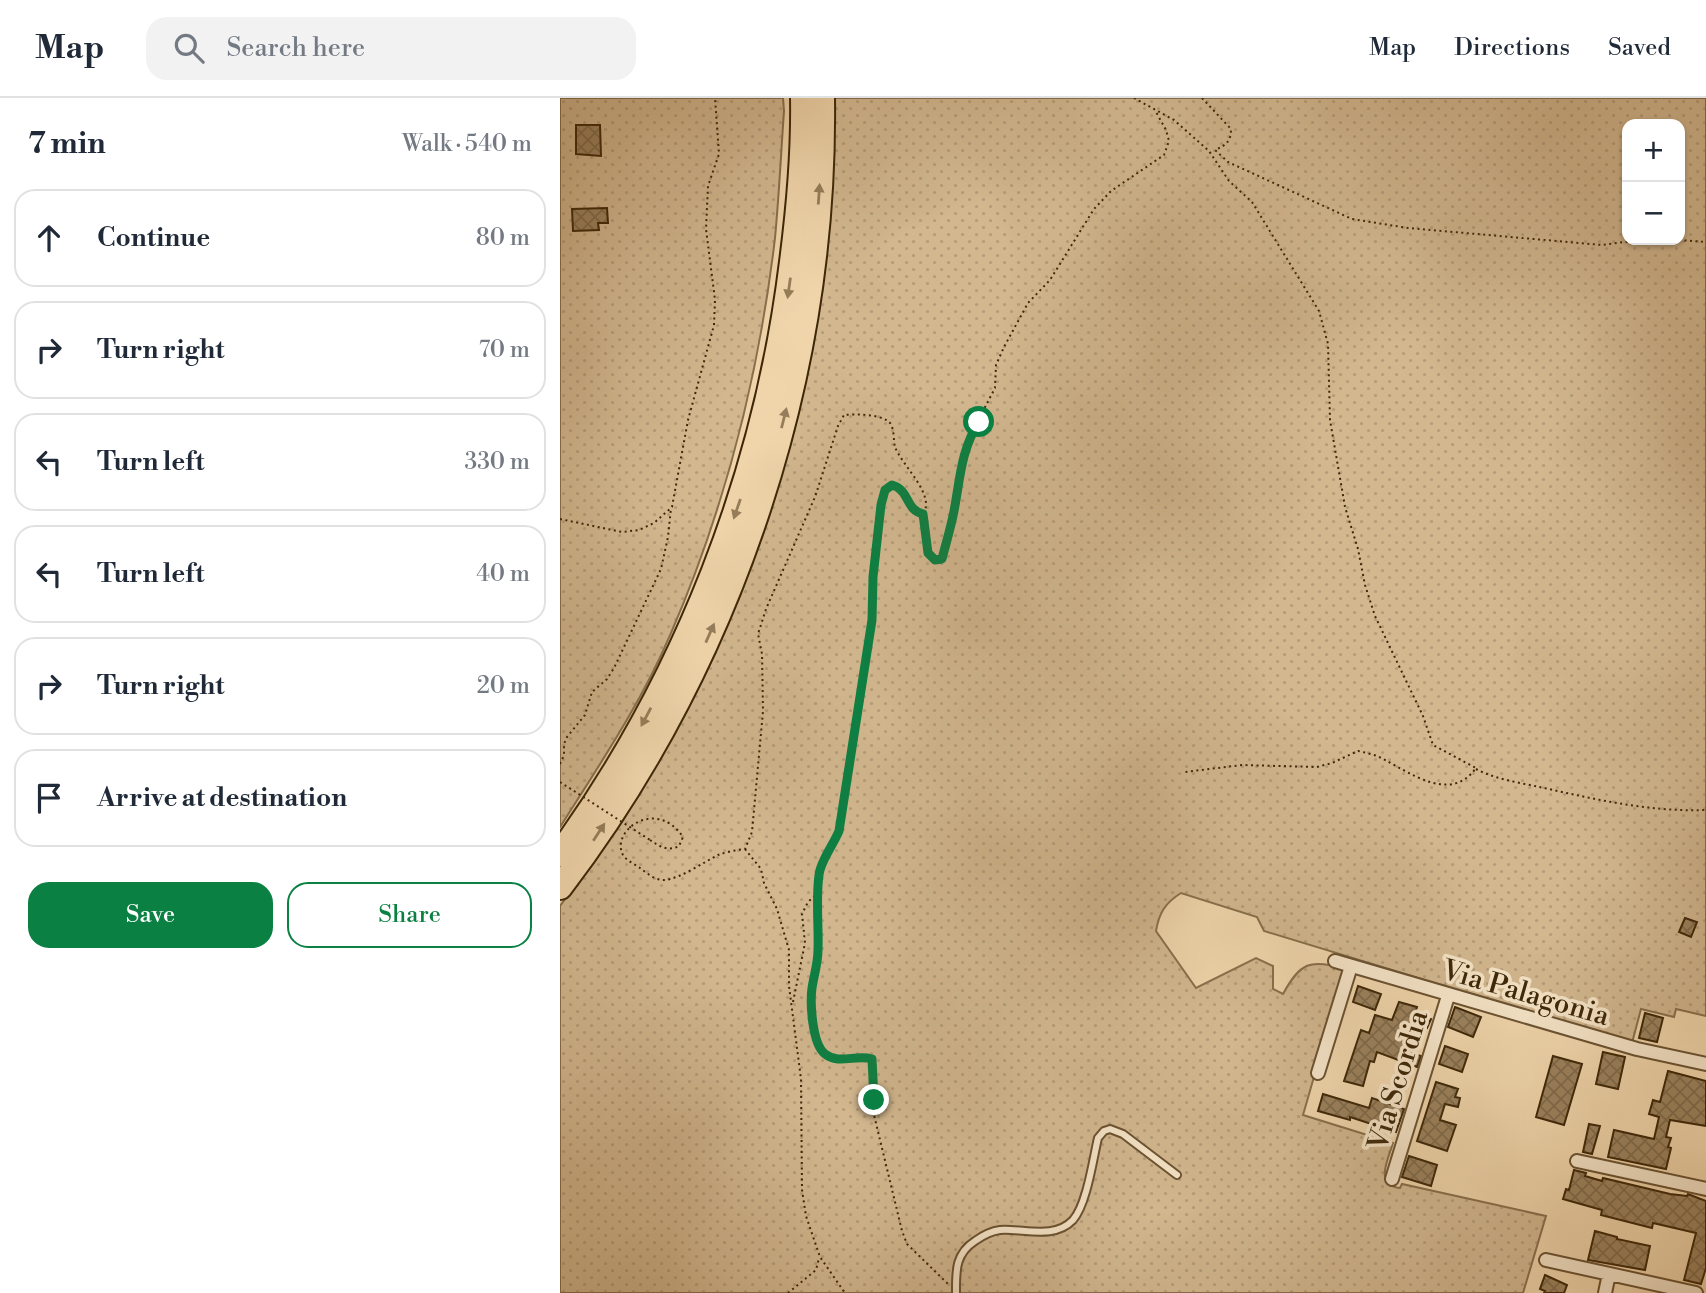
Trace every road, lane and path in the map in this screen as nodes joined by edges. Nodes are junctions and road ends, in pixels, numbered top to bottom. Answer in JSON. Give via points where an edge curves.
{"nodes":[{"id":1,"x":715,"y":98,"type":"edge"},
{"id":2,"x":803,"y":98,"type":"edge"},
{"id":3,"x":822,"y":98,"type":"edge"},
{"id":4,"x":1134,"y":98,"type":"edge"},
{"id":5,"x":1202,"y":98,"type":"edge"},
{"id":6,"x":1155,"y":111,"type":"junction"},
{"id":7,"x":1685,"y":240,"type":"edge"},
{"id":8,"x":1622,"y":242,"type":"edge"},
{"id":9,"x":1706,"y":242,"type":"edge"},
{"id":10,"x":671,"y":507,"type":"junction"},
{"id":11,"x":923,"y":514,"type":"junction"},
{"id":12,"x":560,"y":519,"type":"edge"},
{"id":13,"x":560,"y":764,"type":"edge"},
{"id":14,"x":1475,"y":768,"type":"junction"},
{"id":15,"x":1185,"y":772,"type":"dead end"},
{"id":16,"x":560,"y":782,"type":"edge"},
{"id":17,"x":1706,"y":810,"type":"edge"},
{"id":18,"x":744,"y":849,"type":"junction"},
{"id":19,"x":560,"y":854,"type":"edge"},
{"id":20,"x":560,"y":887,"type":"edge"},
{"id":21,"x":819,"y":892,"type":"junction"},
{"id":22,"x":1335,"y":961,"type":"dead end"},
{"id":23,"x":1351,"y":966,"type":"junction"},
{"id":24,"x":1448,"y":996,"type":"junction"},
{"id":25,"x":792,"y":1007,"type":"junction"},
{"id":26,"x":1706,"y":1064,"type":"edge"},
{"id":27,"x":1318,"y":1073,"type":"dead end"},
{"id":28,"x":1577,"y":1161,"type":"dead end"},
{"id":29,"x":1177,"y":1175,"type":"dead end"},
{"id":30,"x":1392,"y":1179,"type":"dead end"},
{"id":31,"x":1706,"y":1189,"type":"edge"},
{"id":32,"x":820,"y":1257,"type":"junction"},
{"id":33,"x":1546,"y":1260,"type":"dead end"},
{"id":34,"x":1609,"y":1274,"type":"junction"},
{"id":35,"x":950,"y":1287,"type":"dead end"},
{"id":36,"x":788,"y":1293,"type":"edge"},
{"id":37,"x":845,"y":1293,"type":"edge"},
{"id":38,"x":956,"y":1293,"type":"edge"},
{"id":39,"x":1605,"y":1293,"type":"edge"},
{"id":40,"x":1696,"y":1293,"type":"edge"}],
"edges":[{"from":1,"to":10,"type":"path","via":[[719,154],[708,186],[706,229],[714,325]]},
{"from":2,"to":19,"type":"highway","one_way":true,"via":[[789,288],[772,384],[747,479],[706,593],[662,687],[617,769]]},
{"from":20,"to":3,"type":"highway","one_way":true,"via":[[633,780],[673,710],[724,601],[757,512],[785,416],[803,326],[815,239]]},
{"from":4,"to":6,"type":"path"},
{"from":5,"to":8,"type":"path","via":[[1231,129],[1228,144],[1215,150],[1228,162],[1352,219],[1602,245]]},
{"from":6,"to":11,"type":"path","via":[[1167,130],[1164,155],[1111,191],[1094,209],[1050,280],[1028,303],[1004,347],[996,365],[995,388],[963,454],[942,559],[935,560],[928,553]]},
{"from":6,"to":14,"type":"path","via":[[1190,132],[1252,202],[1319,311],[1328,344],[1330,421],[1345,507],[1375,616],[1433,745]]},
{"from":7,"to":9,"type":"path"},
{"from":10,"to":12,"type":"path","via":[[654,523],[622,532]]},
{"from":10,"to":13,"type":"path","via":[[661,569],[614,668],[592,692],[585,715],[567,737]]},
{"from":11,"to":18,"type":"path","via":[[926,495],[901,460],[888,421],[844,415],[758,634],[763,711],[752,832]]},
{"from":11,"to":21,"type":"path","via":[[910,507],[900,487],[892,485],[885,490],[872,620],[839,831],[820,872]]},
{"from":14,"to":15,"type":"path","via":[[1468,779],[1459,782],[1425,781],[1358,751],[1317,767],[1242,765]]},
{"from":14,"to":17,"type":"path","via":[[1606,802]]},
{"from":16,"to":18,"type":"path","bridge":true,"via":[[650,840],[662,848],[680,846],[683,837],[677,828],[644,818],[633,824],[625,836],[624,857],[654,878],[666,880],[719,855]]},
{"from":18,"to":25,"type":"path","via":[[761,869],[786,936]]},
{"from":21,"to":25,"type":"path","via":[[802,914],[805,943]]},
{"from":21,"to":35,"type":"path","via":[[818,954],[811,999],[818,1044],[831,1058],[872,1059],[874,1115],[902,1231],[907,1244]]},
{"from":22,"to":23,"type":"street","name":"Via Palagonia"},
{"from":23,"to":24,"type":"street","name":"Via Palagonia"},
{"from":23,"to":27,"type":"street"},
{"from":24,"to":26,"type":"street","name":"Via Palagonia"},
{"from":24,"to":30,"type":"street","name":"Via Scordia"},
{"from":25,"to":32,"type":"path","via":[[801,1079],[802,1190]]},
{"from":28,"to":31,"type":"street"},
{"from":29,"to":38,"type":"lane","via":[[1124,1134],[1104,1131],[1072,1221],[1049,1231],[998,1230],[981,1237],[960,1255]]},
{"from":32,"to":36,"type":"path","via":[[816,1269]]},
{"from":32,"to":37,"type":"path"},
{"from":33,"to":34,"type":"street"},
{"from":34,"to":39,"type":"street"},
{"from":34,"to":40,"type":"street"}]}
